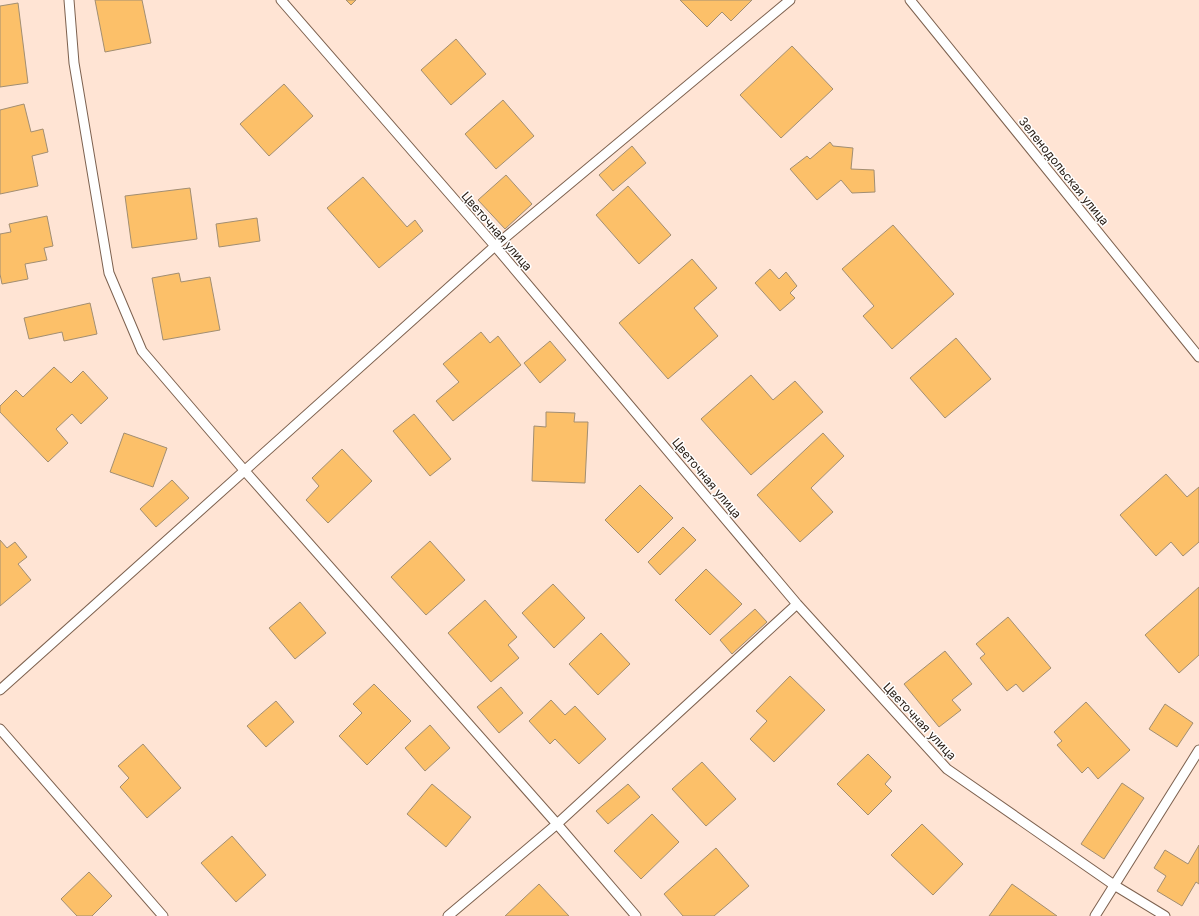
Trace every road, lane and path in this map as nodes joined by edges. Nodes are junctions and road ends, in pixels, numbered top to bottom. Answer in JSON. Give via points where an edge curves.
{"nodes":[{"id":1,"x":69,"y":0,"type":"edge"},
{"id":2,"x":281,"y":0,"type":"edge"},
{"id":3,"x":790,"y":0,"type":"edge"},
{"id":4,"x":910,"y":0,"type":"edge"},
{"id":5,"x":495,"y":246,"type":"junction"},
{"id":6,"x":1199,"y":357,"type":"edge"},
{"id":7,"x":244,"y":470,"type":"junction"},
{"id":8,"x":797,"y":604,"type":"junction"},
{"id":9,"x":0,"y":690,"type":"edge"},
{"id":10,"x":0,"y":729,"type":"edge"},
{"id":11,"x":1199,"y":750,"type":"edge"},
{"id":12,"x":557,"y":824,"type":"junction"},
{"id":13,"x":1114,"y":885,"type":"junction"},
{"id":14,"x":163,"y":916,"type":"edge"},
{"id":15,"x":448,"y":916,"type":"edge"},
{"id":16,"x":636,"y":916,"type":"edge"},
{"id":17,"x":1094,"y":916,"type":"edge"},
{"id":18,"x":1165,"y":916,"type":"edge"}],
"edges":[{"from":1,"to":7,"type":"lane","via":[[74,63],[109,273],[142,352]]},
{"from":2,"to":5,"type":"lane","name":"Цветочная улица"},
{"from":3,"to":5,"type":"lane"},
{"from":4,"to":6,"type":"lane","name":"Зеленодольская улица"},
{"from":5,"to":7,"type":"lane"},
{"from":5,"to":8,"type":"lane","name":"Цветочная улица"},
{"from":7,"to":9,"type":"lane"},
{"from":7,"to":12,"type":"lane"},
{"from":8,"to":12,"type":"lane"},
{"from":8,"to":13,"type":"lane","name":"Цветочная улица","via":[[947,770]]},
{"from":10,"to":14,"type":"lane"},
{"from":11,"to":13,"type":"lane"},
{"from":12,"to":15,"type":"lane"},
{"from":12,"to":16,"type":"lane"},
{"from":13,"to":17,"type":"lane"},
{"from":13,"to":18,"type":"lane","name":"Цветочная улица"}]}
